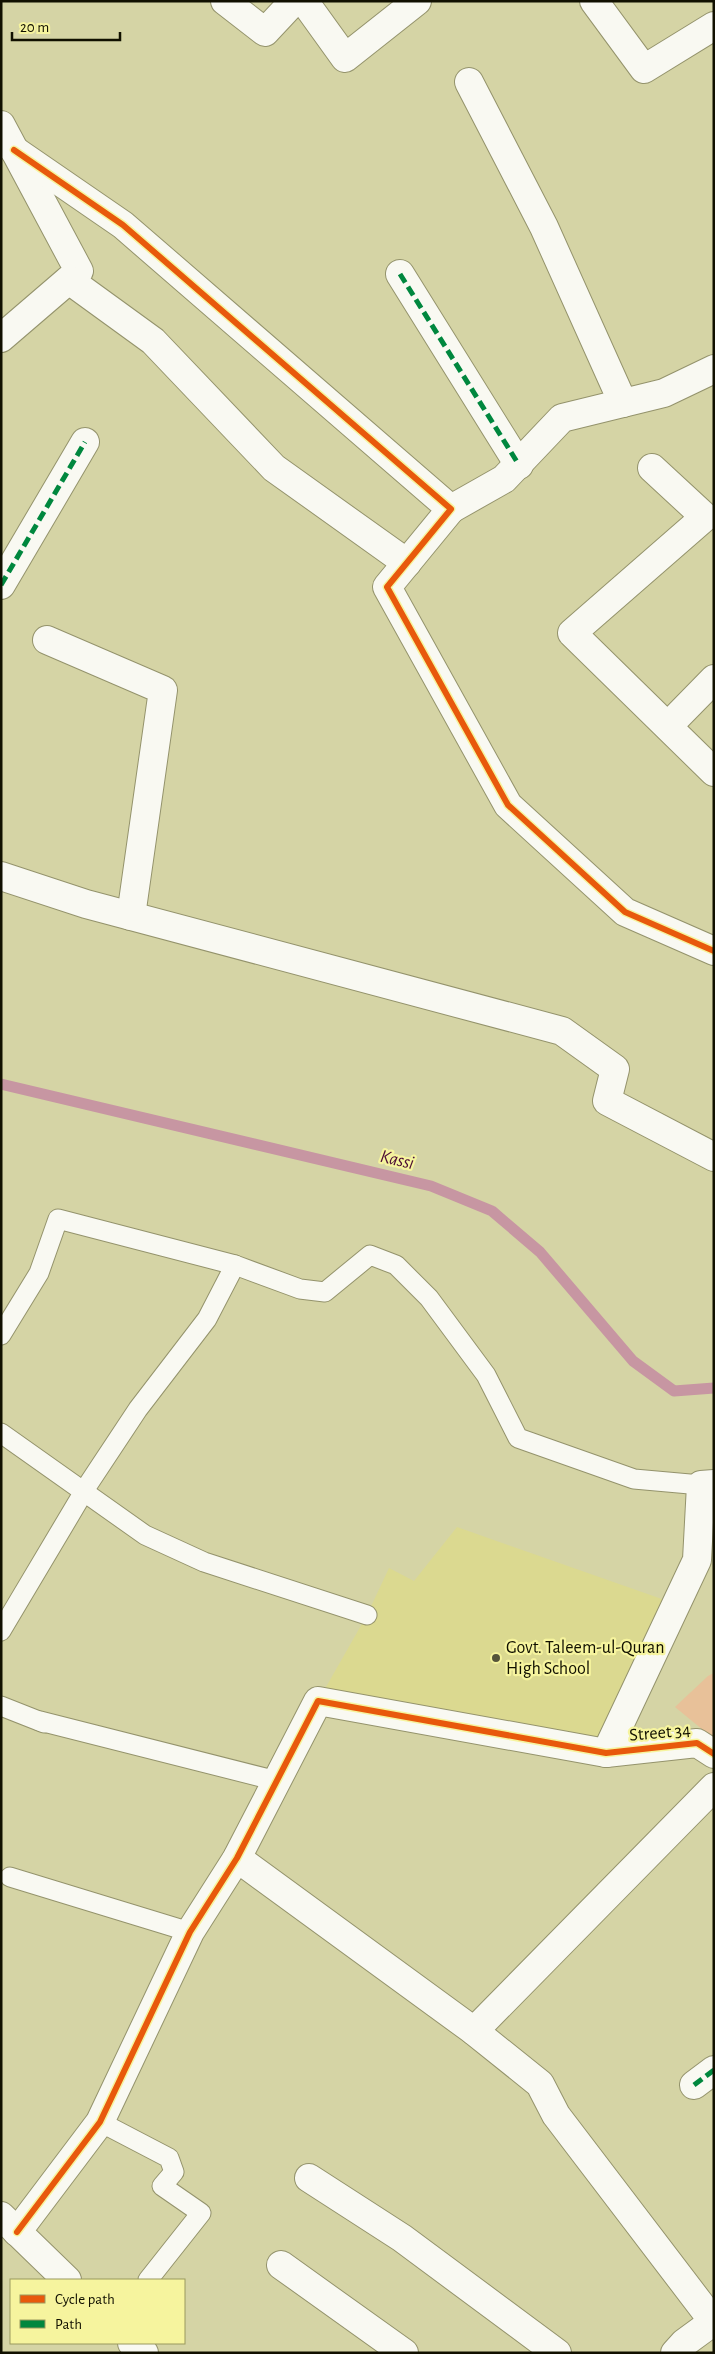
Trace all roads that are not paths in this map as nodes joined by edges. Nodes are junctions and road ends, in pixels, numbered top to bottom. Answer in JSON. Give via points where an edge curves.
{"nodes":[{"id":1,"x":225,"y":1,"type":"edge"},
{"id":2,"x":294,"y":1,"type":"edge"},
{"id":3,"x":304,"y":1,"type":"edge"},
{"id":4,"x":417,"y":1,"type":"edge"},
{"id":5,"x":594,"y":1,"type":"edge"},
{"id":6,"x":714,"y":26,"type":"edge"},
{"id":7,"x":469,"y":82,"type":"dead end"},
{"id":8,"x":1,"y":125,"type":"edge"},
{"id":9,"x":14,"y":150,"type":"junction"},
{"id":10,"x":400,"y":274,"type":"dead end"},
{"id":11,"x":69,"y":280,"type":"junction"},
{"id":12,"x":1,"y":338,"type":"edge"},
{"id":13,"x":714,"y":369,"type":"edge"},
{"id":14,"x":623,"y":403,"type":"junction"},
{"id":15,"x":85,"y":442,"type":"dead end"},
{"id":16,"x":519,"y":464,"type":"junction"},
{"id":17,"x":652,"y":468,"type":"dead end"},
{"id":18,"x":451,"y":510,"type":"junction"},
{"id":19,"x":407,"y":562,"type":"junction"},
{"id":20,"x":1,"y":585,"type":"edge"},
{"id":21,"x":47,"y":640,"type":"dead end"},
{"id":22,"x":714,"y":679,"type":"edge"},
{"id":23,"x":668,"y":726,"type":"junction"},
{"id":24,"x":714,"y":772,"type":"edge"},
{"id":25,"x":1,"y":876,"type":"edge"},
{"id":26,"x":131,"y":916,"type":"junction"},
{"id":27,"x":714,"y":951,"type":"edge"},
{"id":28,"x":714,"y":1157,"type":"edge"},
{"id":29,"x":235,"y":1265,"type":"junction"},
{"id":30,"x":1,"y":1335,"type":"edge"},
{"id":31,"x":1,"y":1433,"type":"edge"},
{"id":32,"x":707,"y":1484,"type":"edge"},
{"id":33,"x":85,"y":1490,"type":"junction"},
{"id":34,"x":367,"y":1615,"type":"dead end"},
{"id":35,"x":1,"y":1631,"type":"edge"},
{"id":36,"x":1,"y":1706,"type":"edge"},
{"id":37,"x":606,"y":1753,"type":"junction"},
{"id":38,"x":714,"y":1754,"type":"edge"},
{"id":39,"x":276,"y":1781,"type":"junction"},
{"id":40,"x":714,"y":1787,"type":"edge"},
{"id":41,"x":237,"y":1858,"type":"junction"},
{"id":42,"x":10,"y":1877,"type":"dead end"},
{"id":43,"x":190,"y":1932,"type":"junction"},
{"id":44,"x":474,"y":2031,"type":"junction"},
{"id":45,"x":100,"y":2122,"type":"junction"},
{"id":46,"x":309,"y":2178,"type":"dead end"},
{"id":47,"x":9,"y":2224,"type":"edge"},
{"id":48,"x":281,"y":2265,"type":"dead end"},
{"id":49,"x":65,"y":2279,"type":"edge"},
{"id":50,"x":149,"y":2279,"type":"edge"},
{"id":51,"x":713,"y":2321,"type":"edge"},
{"id":52,"x":133,"y":2344,"type":"edge"},
{"id":53,"x":144,"y":2353,"type":"edge"},
{"id":54,"x":404,"y":2353,"type":"edge"},
{"id":55,"x":557,"y":2353,"type":"edge"},
{"id":56,"x":675,"y":2353,"type":"edge"}],
"edges":[{"from":1,"to":2,"type":"street","via":[[265,32]]},
{"from":3,"to":4,"type":"street","via":[[345,58]]},
{"from":5,"to":6,"type":"street","via":[[644,69]]},
{"from":7,"to":14,"type":"street","via":[[544,227]]},
{"from":8,"to":9,"type":"street"},
{"from":9,"to":11,"type":"street","via":[[79,271]]},
{"from":9,"to":18,"type":"street","via":[[122,225]]},
{"from":10,"to":16,"type":"street"},
{"from":11,"to":12,"type":"street"},
{"from":11,"to":19,"type":"street","via":[[153,341],[274,468]]},
{"from":13,"to":14,"type":"street","via":[[664,393]]},
{"from":14,"to":16,"type":"street","via":[[562,418]]},
{"from":15,"to":20,"type":"street"},
{"from":16,"to":18,"type":"street","via":[[504,479]]},
{"from":17,"to":23,"type":"street","via":[[705,517],[572,633]]},
{"from":18,"to":19,"type":"street"},
{"from":19,"to":27,"type":"street","via":[[387,587],[508,805],[624,912]]},
{"from":21,"to":26,"type":"street","via":[[163,690]]},
{"from":22,"to":23,"type":"street"},
{"from":23,"to":24,"type":"street"},
{"from":25,"to":26,"type":"street"},
{"from":26,"to":28,"type":"street","via":[[562,1031],[615,1070],[607,1101]]},
{"from":29,"to":30,"type":"lane","via":[[58,1219],[39,1273]]},
{"from":29,"to":32,"type":"lane","via":[[300,1289],[325,1292],[370,1255],[396,1265],[429,1298],[486,1374],[518,1438],[634,1479]]},
{"from":29,"to":33,"type":"lane","via":[[207,1319],[138,1409]]},
{"from":31,"to":33,"type":"lane"},
{"from":32,"to":37,"type":"street","via":[[697,1560]]},
{"from":33,"to":34,"type":"lane","via":[[145,1535],[204,1562]]},
{"from":33,"to":35,"type":"lane"},
{"from":36,"to":39,"type":"lane","via":[[42,1722]]},
{"from":37,"to":38,"type":"street","name":"Street 34","via":[[697,1743]]},
{"from":37,"to":39,"type":"street","name":"Street 34","via":[[318,1701]]},
{"from":39,"to":41,"type":"street"},
{"from":40,"to":44,"type":"street"},
{"from":41,"to":43,"type":"street"},
{"from":41,"to":44,"type":"street"},
{"from":42,"to":43,"type":"lane"},
{"from":43,"to":45,"type":"street"},
{"from":44,"to":51,"type":"street","via":[[540,2084],[556,2115]]},
{"from":45,"to":47,"type":"street"},
{"from":45,"to":50,"type":"lane","via":[[168,2158],[174,2172],[162,2186],[200,2213]]},
{"from":46,"to":55,"type":"street","via":[[402,2238]]},
{"from":47,"to":49,"type":"street"},
{"from":48,"to":54,"type":"street"},
{"from":51,"to":56,"type":"street"},
{"from":52,"to":53,"type":"street"}]}
